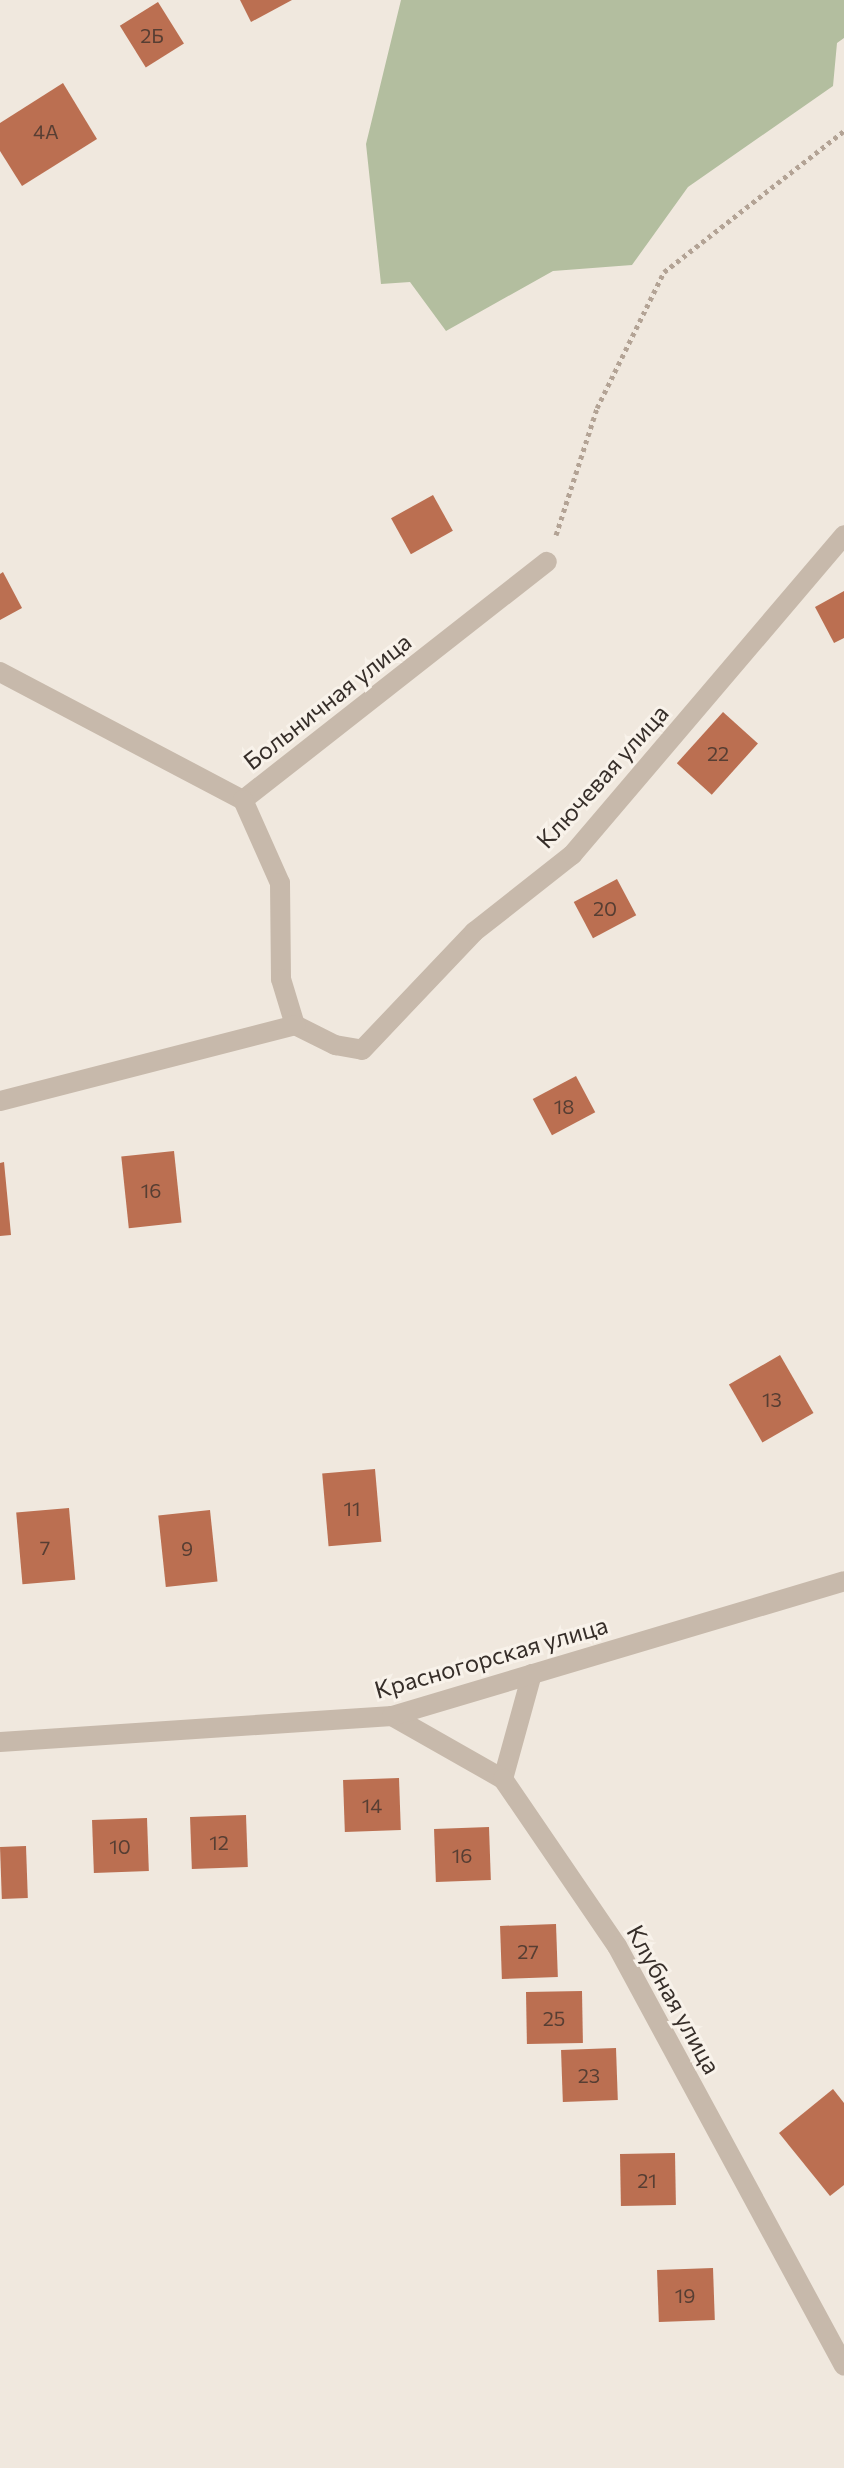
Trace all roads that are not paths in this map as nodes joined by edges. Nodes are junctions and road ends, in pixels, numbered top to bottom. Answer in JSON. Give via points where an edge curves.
{"nodes":[{"id":1,"x":844,"y":535,"type":"edge"},
{"id":2,"x":547,"y":562,"type":"road end"},
{"id":3,"x":0,"y":672,"type":"edge"},
{"id":4,"x":243,"y":800,"type":"junction"},
{"id":5,"x":295,"y":1025,"type":"junction"},
{"id":6,"x":0,"y":1101,"type":"edge"},
{"id":7,"x":844,"y":1581,"type":"edge"},
{"id":8,"x":532,"y":1674,"type":"junction"},
{"id":9,"x":392,"y":1716,"type":"junction"},
{"id":10,"x":0,"y":1742,"type":"edge"},
{"id":11,"x":503,"y":1779,"type":"junction"},
{"id":12,"x":844,"y":2366,"type":"edge"}],
"edges":[{"from":1,"to":5,"type":"street","name":"Ключевая улица","via":[[572,855],[474,932],[362,1050],[335,1045]]},
{"from":2,"to":4,"type":"street","name":"Больничная улица"},
{"from":3,"to":4,"type":"street","name":"Больничная улица"},
{"from":4,"to":5,"type":"street","via":[[280,883],[281,979]]},
{"from":5,"to":6,"type":"street"},
{"from":7,"to":8,"type":"street","name":"Красногорская улица"},
{"from":8,"to":9,"type":"street","name":"Красногорская улица"},
{"from":8,"to":11,"type":"street"},
{"from":9,"to":10,"type":"street","name":"Красногорская улица"},
{"from":9,"to":11,"type":"street","name":"Клубная улица"},
{"from":11,"to":12,"type":"street","name":"Клубная улица","via":[[617,1946]]}]}
